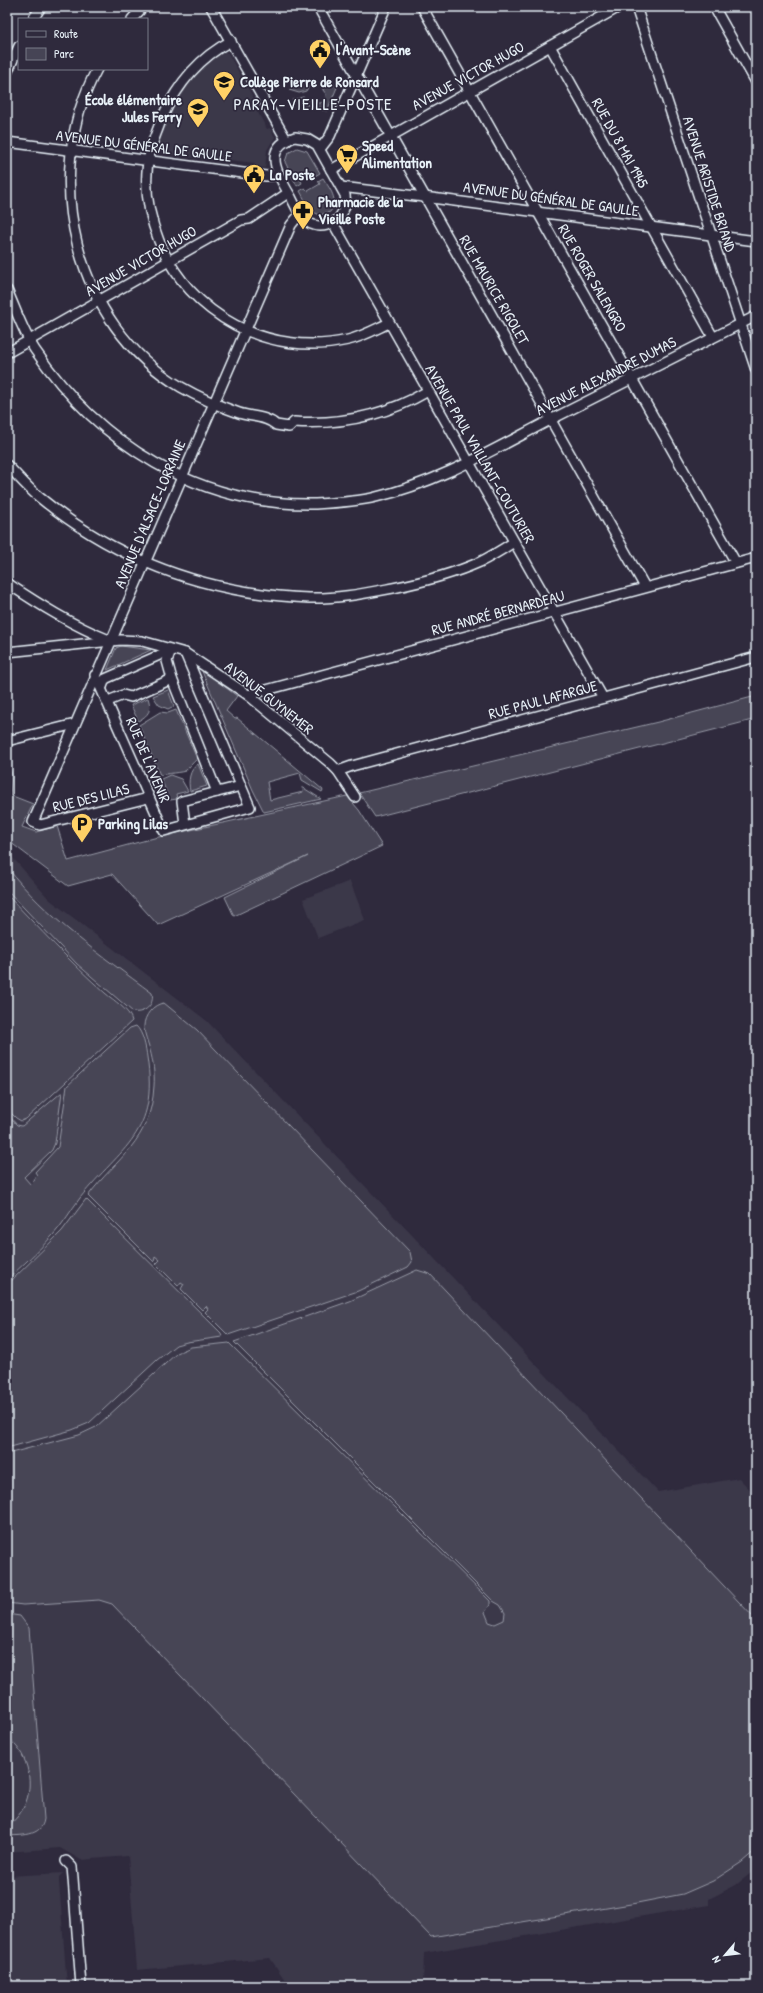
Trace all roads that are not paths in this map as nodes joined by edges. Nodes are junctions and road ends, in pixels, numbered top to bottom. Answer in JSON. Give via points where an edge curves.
{"nodes":[{"id":1,"x":41,"y":7,"type":"edge"},
{"id":2,"x":143,"y":7,"type":"edge"},
{"id":3,"x":211,"y":7,"type":"edge"},
{"id":4,"x":318,"y":7,"type":"edge"},
{"id":5,"x":386,"y":7,"type":"edge"},
{"id":6,"x":422,"y":7,"type":"edge"},
{"id":7,"x":619,"y":7,"type":"edge"},
{"id":8,"x":636,"y":7,"type":"edge"},
{"id":9,"x":714,"y":7,"type":"edge"},
{"id":10,"x":34,"y":18,"type":"edge"},
{"id":11,"x":133,"y":18,"type":"edge"},
{"id":12,"x":230,"y":41,"type":"junction"},
{"id":13,"x":550,"y":46,"type":"junction"},
{"id":14,"x":18,"y":48,"type":"edge"},
{"id":15,"x":97,"y":70,"type":"edge"},
{"id":16,"x":7,"y":73,"type":"edge"},
{"id":17,"x":356,"y":75,"type":"junction"},
{"id":18,"x":756,"y":82,"type":"edge"},
{"id":19,"x":470,"y":91,"type":"junction"},
{"id":20,"x":391,"y":136,"type":"junction"},
{"id":21,"x":287,"y":141,"type":"junction"},
{"id":22,"x":7,"y":142,"type":"edge"},
{"id":23,"x":320,"y":149,"type":"junction"},
{"id":24,"x":71,"y":150,"type":"junction"},
{"id":25,"x":149,"y":161,"type":"junction"},
{"id":26,"x":331,"y":170,"type":"junction"},
{"id":27,"x":278,"y":175,"type":"junction"},
{"id":28,"x":341,"y":187,"type":"junction"},
{"id":29,"x":288,"y":193,"type":"junction"},
{"id":30,"x":424,"y":196,"type":"junction"},
{"id":31,"x":537,"y":211,"type":"junction"},
{"id":32,"x":300,"y":214,"type":"junction"},
{"id":33,"x":333,"y":223,"type":"junction"},
{"id":34,"x":650,"y":226,"type":"junction"},
{"id":35,"x":711,"y":234,"type":"junction"},
{"id":36,"x":756,"y":240,"type":"edge"},
{"id":37,"x":169,"y":262,"type":"junction"},
{"id":38,"x":7,"y":290,"type":"edge"},
{"id":39,"x":100,"y":300,"type":"junction"},
{"id":40,"x":756,"y":316,"type":"edge"},
{"id":41,"x":389,"y":323,"type":"junction"},
{"id":42,"x":741,"y":324,"type":"junction"},
{"id":43,"x":245,"y":331,"type":"junction"},
{"id":44,"x":714,"y":337,"type":"junction"},
{"id":45,"x":30,"y":340,"type":"junction"},
{"id":46,"x":7,"y":353,"type":"edge"},
{"id":47,"x":756,"y":370,"type":"edge"},
{"id":48,"x":633,"y":378,"type":"junction"},
{"id":49,"x":428,"y":391,"type":"junction"},
{"id":50,"x":214,"y":403,"type":"junction"},
{"id":51,"x":551,"y":420,"type":"junction"},
{"id":52,"x":468,"y":462,"type":"junction"},
{"id":53,"x":7,"y":466,"type":"edge"},
{"id":54,"x":182,"y":477,"type":"junction"},
{"id":55,"x":514,"y":542,"type":"junction"},
{"id":56,"x":756,"y":558,"type":"edge"},
{"id":57,"x":145,"y":562,"type":"junction"},
{"id":58,"x":736,"y":563,"type":"junction"},
{"id":59,"x":7,"y":583,"type":"edge"},
{"id":60,"x":645,"y":587,"type":"junction"},
{"id":61,"x":553,"y":612,"type":"junction"},
{"id":62,"x":110,"y":640,"type":"junction"},
{"id":63,"x":171,"y":650,"type":"junction"},
{"id":64,"x":7,"y":652,"type":"edge"},
{"id":65,"x":185,"y":653,"type":"junction"},
{"id":66,"x":756,"y":657,"type":"edge"},
{"id":67,"x":96,"y":675,"type":"junction"},
{"id":68,"x":172,"y":680,"type":"junction"},
{"id":69,"x":102,"y":687,"type":"junction"},
{"id":70,"x":248,"y":695,"type":"junction"},
{"id":71,"x":602,"y":698,"type":"junction"},
{"id":72,"x":108,"y":701,"type":"junction"},
{"id":73,"x":75,"y":724,"type":"junction"},
{"id":74,"x":7,"y":741,"type":"edge"},
{"id":75,"x":338,"y":771,"type":"junction"},
{"id":76,"x":241,"y":786,"type":"junction"},
{"id":77,"x":217,"y":792,"type":"junction"},
{"id":78,"x":355,"y":797,"type":"dead end"},
{"id":79,"x":148,"y":798,"type":"junction"},
{"id":80,"x":185,"y":824,"type":"junction"},
{"id":81,"x":40,"y":825,"type":"joint"},
{"id":82,"x":66,"y":1861,"type":"dead end"},
{"id":83,"x":82,"y":1986,"type":"edge"}],
"edges":[{"from":1,"to":10,"type":"street"},
{"from":2,"to":11,"type":"street"},
{"from":3,"to":12,"type":"street"},
{"from":4,"to":17,"type":"street","name":"RUE MAURICE RIGOLET"},
{"from":5,"to":17,"type":"street"},
{"from":6,"to":19,"type":"street","name":"RUE ROGER SALENGRO"},
{"from":7,"to":13,"type":"street","name":"AVENUE VICTOR HUGO"},
{"from":8,"to":35,"type":"street","name":"AVENUE ARISTIDE BRIAND"},
{"from":9,"to":18,"type":"street"},
{"from":12,"to":21,"type":"street"},
{"from":12,"to":25,"type":"street","via":[[197,65],[180,83],[154,138]]},
{"from":13,"to":19,"type":"street","name":"AVENUE VICTOR HUGO"},
{"from":13,"to":34,"type":"street","name":"RUE DU 8 MAI 1945"},
{"from":14,"to":16,"type":"street"},
{"from":15,"to":24,"type":"street","via":[[80,108]]},
{"from":17,"to":20,"type":"street","name":"RUE MAURICE RIGOLET"},
{"from":17,"to":23,"type":"street","via":[[330,136]]},
{"from":19,"to":20,"type":"street","name":"AVENUE VICTOR HUGO"},
{"from":19,"to":31,"type":"street","name":"RUE ROGER SALENGRO"},
{"from":20,"to":26,"type":"street","name":"AVENUE VICTOR HUGO"},
{"from":20,"to":30,"type":"street","name":"RUE MAURICE RIGOLET"},
{"from":21,"to":23,"type":"street","via":[[295,137],[303,138],[314,142]]},
{"from":21,"to":27,"type":"street","via":[[276,153]]},
{"from":22,"to":24,"type":"street","name":"AVENUE DU GÉNÉRAL DE GAULLE"},
{"from":23,"to":26,"type":"street"},
{"from":24,"to":25,"type":"street","name":"AVENUE DU GÉNÉRAL DE GAULLE"},
{"from":24,"to":39,"type":"street","via":[[68,175],[72,225],[82,260]]},
{"from":25,"to":27,"type":"street","name":"AVENUE DU GÉNÉRAL DE GAULLE","via":[[266,176]]},
{"from":25,"to":37,"type":"street","via":[[149,208],[154,229]]},
{"from":26,"to":28,"type":"street"},
{"from":27,"to":29,"type":"street"},
{"from":28,"to":30,"type":"street","name":"AVENUE DU GÉNÉRAL DE GAULLE"},
{"from":28,"to":33,"type":"street","via":[[346,198],[345,207]]},
{"from":29,"to":32,"type":"street"},
{"from":29,"to":37,"type":"street","name":"AVENUE VICTOR HUGO","via":[[249,219],[240,220]]},
{"from":30,"to":31,"type":"street","name":"AVENUE DU GÉNÉRAL DE GAULLE"},
{"from":30,"to":51,"type":"street","name":"RUE MAURICE RIGOLET"},
{"from":31,"to":34,"type":"street","name":"AVENUE DU GÉNÉRAL DE GAULLE"},
{"from":31,"to":48,"type":"street","name":"RUE ROGER SALENGRO"},
{"from":32,"to":33,"type":"street","via":[[314,225]]},
{"from":32,"to":43,"type":"street","name":"AVENUE D'ALSACE-LORRAINE","via":[[291,226]]},
{"from":33,"to":41,"type":"street","name":"AVENUE PAUL VAILLANT-COUTURIER"},
{"from":34,"to":35,"type":"street","name":"AVENUE DU GÉNÉRAL DE GAULLE"},
{"from":34,"to":44,"type":"street","name":"RUE DU 8 MAI 1945"},
{"from":35,"to":36,"type":"street","name":"AVENUE DU GÉNÉRAL DE GAULLE"},
{"from":35,"to":42,"type":"street","name":"AVENUE ARISTIDE BRIAND"},
{"from":37,"to":39,"type":"street","name":"AVENUE VICTOR HUGO"},
{"from":37,"to":43,"type":"street","via":[[202,304]]},
{"from":38,"to":45,"type":"street","name":"AVENUE ALEXANDRE DUMAS"},
{"from":39,"to":45,"type":"street","name":"AVENUE VICTOR HUGO"},
{"from":39,"to":50,"type":"street","via":[[121,333],[144,359],[180,387]]},
{"from":40,"to":42,"type":"street","name":"AVENUE ALEXANDRE DUMAS"},
{"from":41,"to":43,"type":"street","via":[[349,340],[324,344],[297,344]]},
{"from":41,"to":49,"type":"street","name":"AVENUE PAUL VAILLANT-COUTURIER"},
{"from":42,"to":44,"type":"street","name":"AVENUE ALEXANDRE DUMAS"},
{"from":42,"to":47,"type":"street","name":"AVENUE ARISTIDE BRIAND"},
{"from":43,"to":50,"type":"street","name":"AVENUE D'ALSACE-LORRAINE"},
{"from":44,"to":48,"type":"street","name":"AVENUE ALEXANDRE DUMAS"},
{"from":45,"to":46,"type":"street","name":"AVENUE VICTOR HUGO"},
{"from":45,"to":54,"type":"street","name":"AVENUE ALEXANDRE DUMAS","via":[[71,396],[97,423],[126,446]]},
{"from":48,"to":51,"type":"street","name":"AVENUE ALEXANDRE DUMAS"},
{"from":48,"to":58,"type":"street","name":"RUE ROGER SALENGRO"},
{"from":49,"to":50,"type":"street","via":[[404,405],[371,416],[339,422],[294,422],[290,427],[241,414]]},
{"from":49,"to":52,"type":"street","name":"AVENUE PAUL VAILLANT-COUTURIER"},
{"from":50,"to":54,"type":"street","name":"AVENUE D'ALSACE-LORRAINE"},
{"from":51,"to":52,"type":"street","name":"AVENUE ALEXANDRE DUMAS"},
{"from":51,"to":60,"type":"street","name":"RUE MAURICE RIGOLET"},
{"from":52,"to":54,"type":"street","name":"AVENUE ALEXANDRE DUMAS","via":[[417,485],[382,496],[332,503],[289,504],[237,497]]},
{"from":52,"to":55,"type":"street","name":"AVENUE PAUL VAILLANT-COUTURIER"},
{"from":53,"to":57,"type":"street","via":[[39,497],[85,531]]},
{"from":54,"to":57,"type":"street","name":"AVENUE D'ALSACE-LORRAINE"},
{"from":55,"to":57,"type":"street","via":[[479,562],[422,582],[364,594],[310,598],[251,593],[200,582]]},
{"from":55,"to":61,"type":"street","name":"AVENUE PAUL VAILLANT-COUTURIER"},
{"from":56,"to":58,"type":"street","name":"RUE ANDRÉ BERNARDEAU"},
{"from":57,"to":62,"type":"street","name":"AVENUE D'ALSACE-LORRAINE"},
{"from":58,"to":60,"type":"street","name":"RUE ANDRÉ BERNARDEAU"},
{"from":59,"to":62,"type":"street","via":[[79,628]]},
{"from":60,"to":61,"type":"street","name":"RUE ANDRÉ BERNARDEAU"},
{"from":61,"to":70,"type":"street","name":"RUE ANDRÉ BERNARDEAU"},
{"from":61,"to":71,"type":"street","name":"AVENUE PAUL VAILLANT-COUTURIER"},
{"from":62,"to":63,"type":"street","name":"AVENUE GUYNEMER","via":[[142,641]]},
{"from":62,"to":64,"type":"street","name":"AVENUE GUYNEMER"},
{"from":62,"to":67,"type":"street","name":"AVENUE D'ALSACE-LORRAINE"},
{"from":63,"to":65,"type":"street","name":"AVENUE GUYNEMER"},
{"from":63,"to":68,"type":"street","via":[[167,661]]},
{"from":63,"to":69,"type":"street","via":[[105,679]]},
{"from":65,"to":70,"type":"street","name":"AVENUE GUYNEMER"},
{"from":65,"to":76,"type":"street","name":"RUE DE L'AVENIR"},
{"from":66,"to":71,"type":"street","name":"RUE PAUL LAFARGUE"},
{"from":67,"to":69,"type":"street","name":"RUE DE L'AVENIR"},
{"from":67,"to":73,"type":"street","name":"AVENUE D'ALSACE-LORRAINE"},
{"from":68,"to":72,"type":"street","name":"RUE DE L'AVENIR","via":[[131,697],[124,695]]},
{"from":68,"to":77,"type":"street"},
{"from":69,"to":72,"type":"street","name":"RUE DE L'AVENIR"},
{"from":70,"to":75,"type":"street","name":"AVENUE GUYNEMER"},
{"from":71,"to":75,"type":"street","name":"RUE PAUL LAFARGUE"},
{"from":72,"to":79,"type":"street","name":"RUE DE L'AVENIR"},
{"from":73,"to":74,"type":"street"},
{"from":73,"to":81,"type":"street","name":"AVENUE D'ALSACE-LORRAINE","via":[[34,822]]},
{"from":75,"to":78,"type":"street","name":"AVENUE GUYNEMER"},
{"from":76,"to":77,"type":"street","name":"RUE DE L'AVENIR"},
{"from":76,"to":80,"type":"street","name":"RUE DE L'AVENIR","via":[[250,807]]},
{"from":77,"to":80,"type":"street","name":"RUE DE L'AVENIR","via":[[182,801]]},
{"from":79,"to":80,"type":"street","name":"RUE DE L'AVENIR","via":[[164,831]]},
{"from":79,"to":81,"type":"street","name":"RUE DES LILAS"},
{"from":82,"to":83,"type":"street","via":[[72,1867]]}]}
